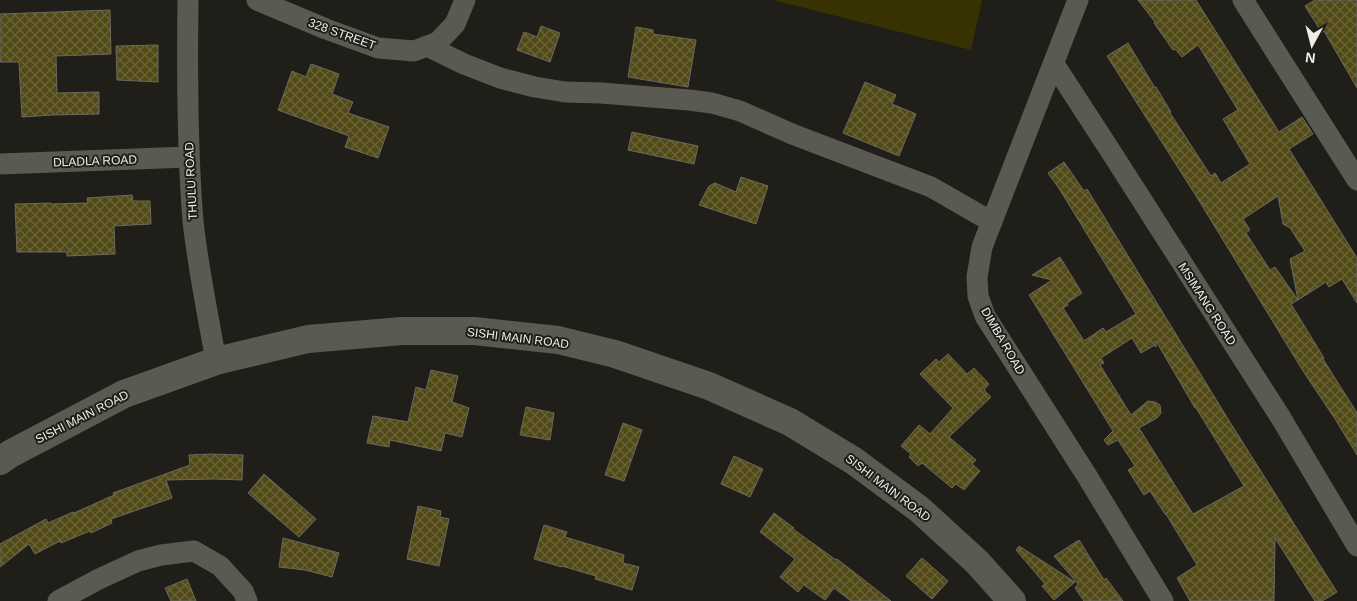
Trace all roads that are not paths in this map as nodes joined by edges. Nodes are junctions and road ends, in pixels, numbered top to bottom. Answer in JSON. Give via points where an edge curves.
{"nodes":[{"id":1,"x":188,"y":0,"type":"edge"},
{"id":2,"x":257,"y":0,"type":"edge"},
{"id":3,"x":465,"y":0,"type":"edge"},
{"id":4,"x":1078,"y":0,"type":"edge"},
{"id":5,"x":1243,"y":0,"type":"edge"},
{"id":6,"x":427,"y":46,"type":"junction"},
{"id":7,"x":1054,"y":64,"type":"junction"},
{"id":8,"x":189,"y":157,"type":"junction"},
{"id":9,"x":0,"y":164,"type":"edge"},
{"id":10,"x":1357,"y":180,"type":"edge"},
{"id":11,"x":992,"y":222,"type":"junction"},
{"id":12,"x":216,"y":361,"type":"junction"},
{"id":13,"x":0,"y":461,"type":"edge"},
{"id":14,"x":1357,"y":546,"type":"edge"},
{"id":15,"x":58,"y":601,"type":"edge"},
{"id":16,"x":248,"y":601,"type":"edge"},
{"id":17,"x":1012,"y":601,"type":"edge"},
{"id":18,"x":1164,"y":601,"type":"edge"}],
"edges":[{"from":1,"to":8,"type":"street","name":"THULU ROAD"},
{"from":2,"to":6,"type":"street","name":"328 STREET","via":[[378,48],[414,51]]},
{"from":3,"to":6,"type":"street","name":"328 STREET","via":[[455,24],[438,42]]},
{"from":4,"to":7,"type":"street","name":"DIMBA ROAD"},
{"from":5,"to":10,"type":"street"},
{"from":6,"to":11,"type":"street","via":[[491,75],[535,87],[689,100],[740,111],[931,187]]},
{"from":7,"to":11,"type":"street","name":"DIMBA ROAD"},
{"from":7,"to":14,"type":"street","name":"MSIMANG ROAD","via":[[1276,410]]},
{"from":8,"to":9,"type":"street","name":"DLADLA ROAD"},
{"from":8,"to":12,"type":"street","name":"THULU ROAD","via":[[193,222]]},
{"from":11,"to":18,"type":"street","name":"DIMBA ROAD","via":[[982,247],[977,277],[978,296],[985,316]]},
{"from":12,"to":13,"type":"street","name":"SISHI MAIN ROAD","via":[[124,394]]},
{"from":12,"to":17,"type":"street","name":"SISHI MAIN ROAD","via":[[308,339],[402,331],[474,331],[558,340],[615,354],[709,386],[790,422],[854,461],[926,515],[977,562]]},
{"from":15,"to":16,"type":"street","via":[[138,561],[194,551],[220,566]]}]}
